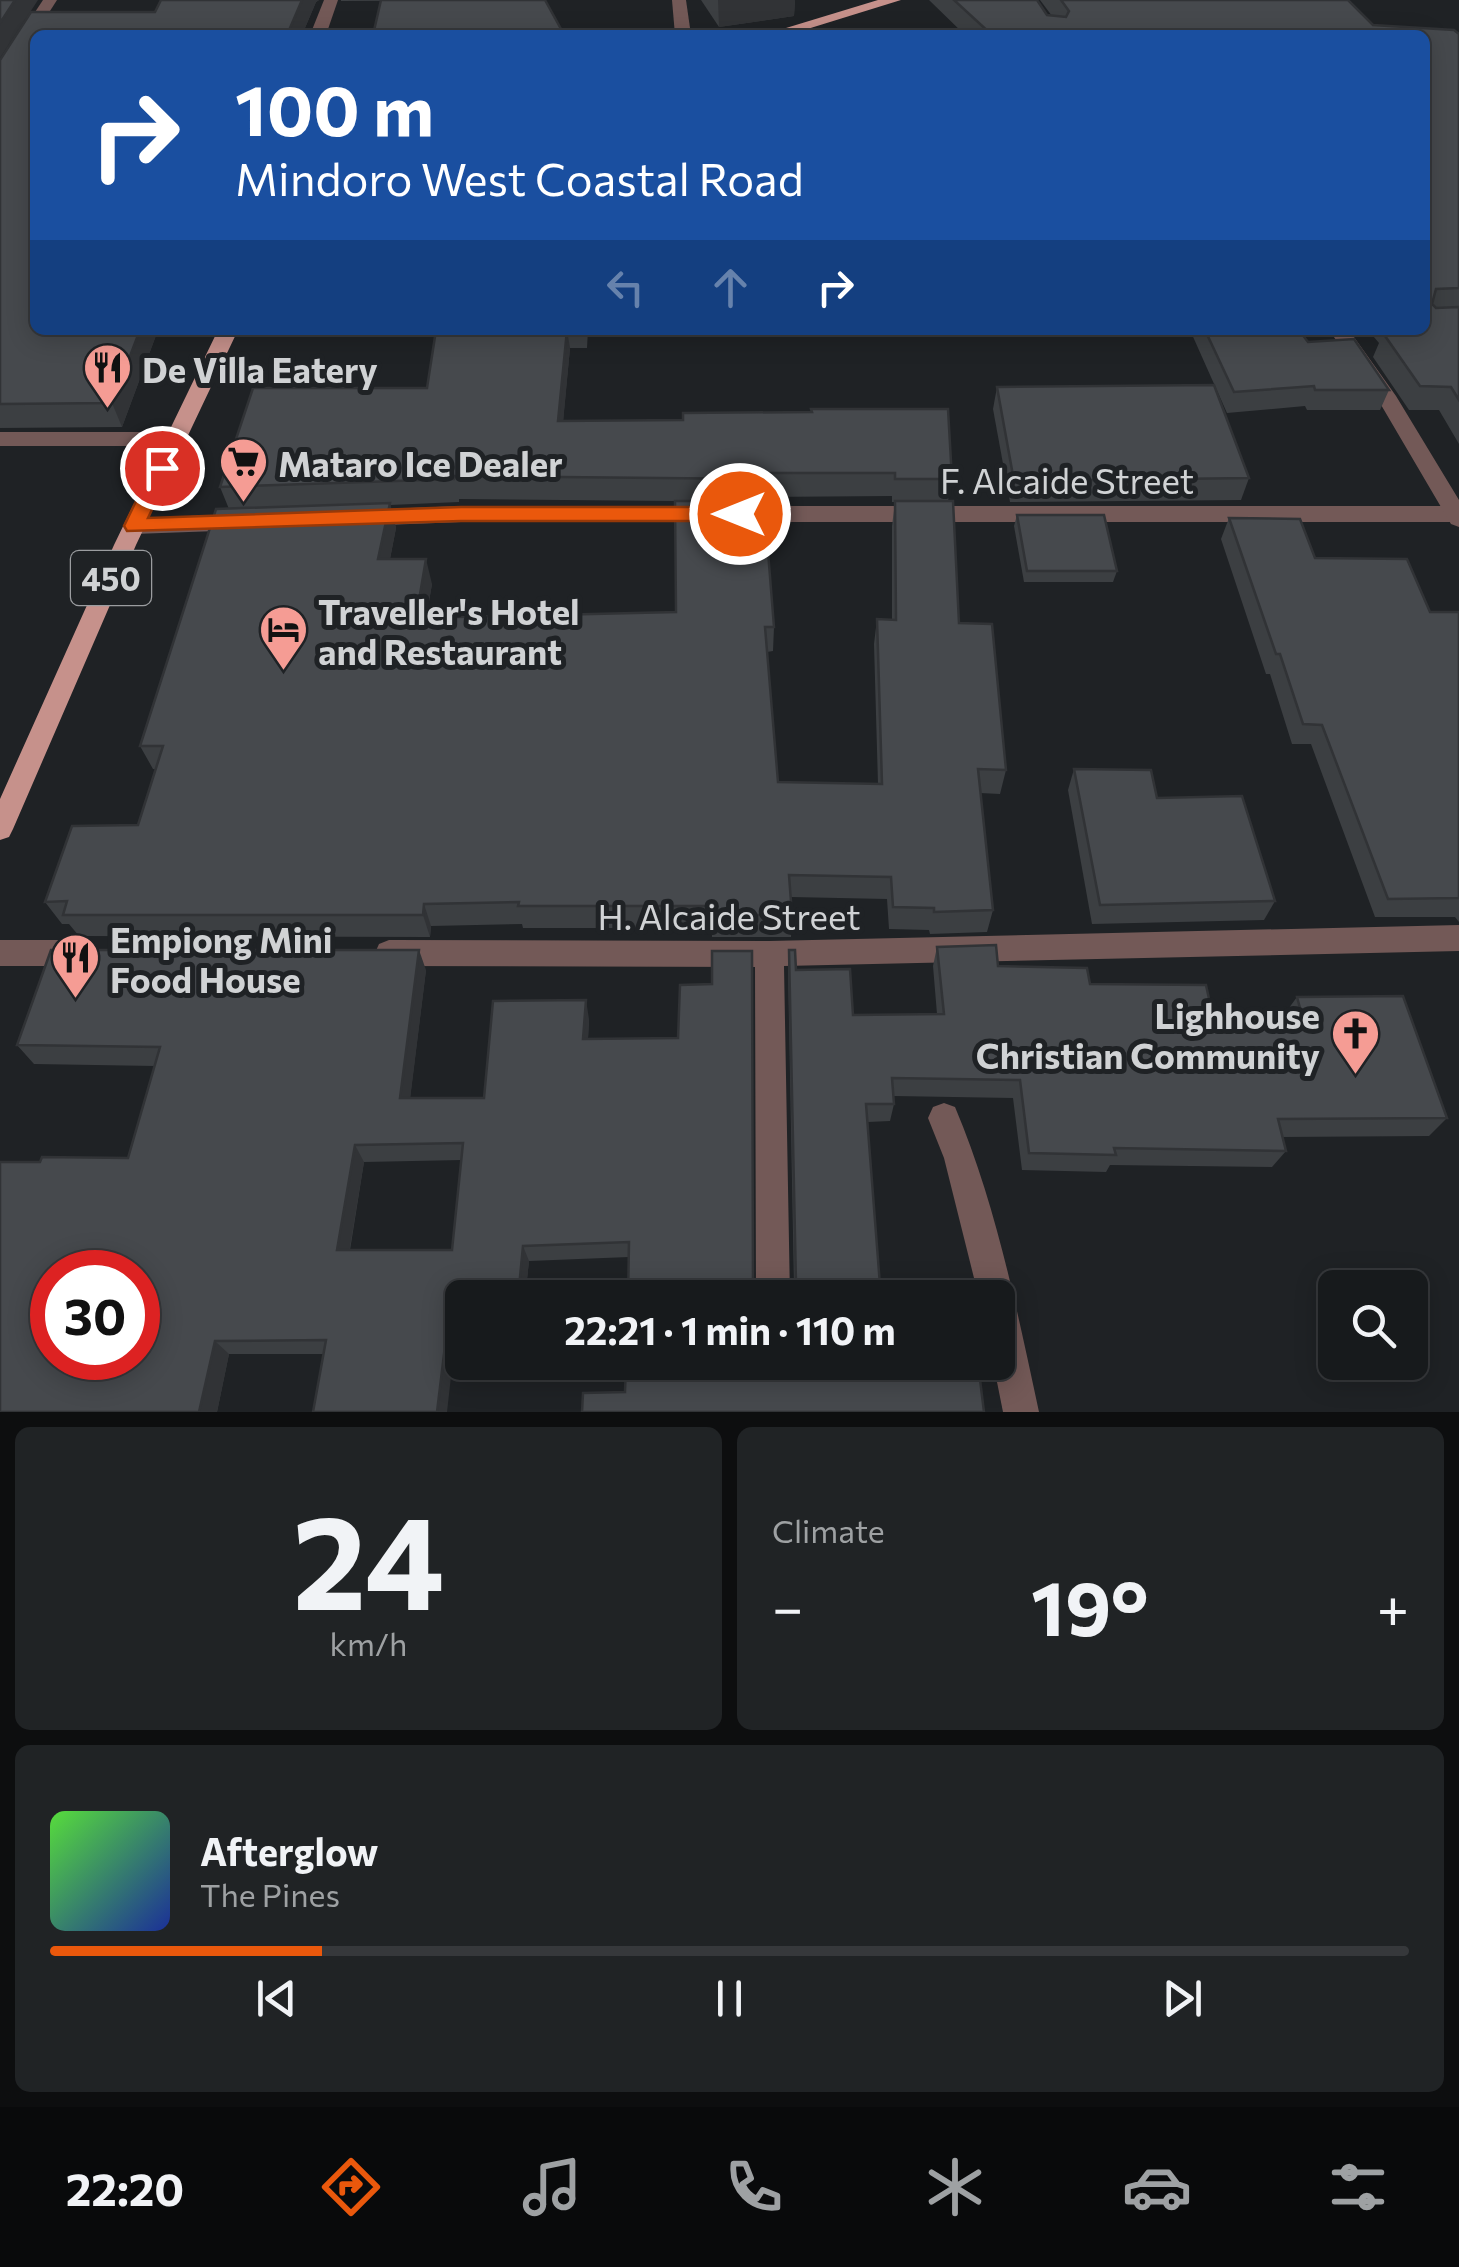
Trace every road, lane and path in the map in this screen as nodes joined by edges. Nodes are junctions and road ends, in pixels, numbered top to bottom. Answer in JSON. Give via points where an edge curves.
{"nodes":[{"id":1,"x":50,"y":0,"type":"edge"},
{"id":2,"x":331,"y":0,"type":"edge"},
{"id":3,"x":679,"y":0,"type":"edge"},
{"id":4,"x":894,"y":0,"type":"edge"},
{"id":5,"x":31,"y":30,"type":"edge"},
{"id":6,"x":320,"y":30,"type":"edge"},
{"id":7,"x":682,"y":30,"type":"edge"},
{"id":8,"x":789,"y":30,"type":"edge"},
{"id":9,"x":30,"y":31,"type":"edge"},
{"id":10,"x":0,"y":77,"type":"edge"},
{"id":11,"x":226,"y":335,"type":"edge"},
{"id":12,"x":1343,"y":335,"type":"edge"},
{"id":13,"x":175,"y":438,"type":"junction"},
{"id":14,"x":0,"y":439,"type":"edge"},
{"id":15,"x":1458,"y":516,"type":"edge"},
{"id":16,"x":326,"y":519,"type":"edge"},
{"id":17,"x":269,"y":521,"type":"edge"},
{"id":18,"x":134,"y":526,"type":"junction"},
{"id":19,"x":0,"y":829,"type":"edge"},
{"id":20,"x":1459,"y":938,"type":"edge"},
{"id":21,"x":0,"y":953,"type":"edge"},
{"id":22,"x":118,"y":954,"type":"edge"},
{"id":23,"x":355,"y":954,"type":"edge"},
{"id":24,"x":769,"y":954,"type":"junction"},
{"id":25,"x":944,"y":1118,"type":"dead end"},
{"id":26,"x":773,"y":1280,"type":"edge"},
{"id":27,"x":992,"y":1280,"type":"edge"},
{"id":28,"x":1013,"y":1380,"type":"edge"},
{"id":29,"x":1020,"y":1412,"type":"edge"}],
"edges":[{"from":1,"to":5,"type":"street"},
{"from":2,"to":6,"type":"street"},
{"from":3,"to":7,"type":"street"},
{"from":4,"to":8,"type":"main road"},
{"from":9,"to":10,"type":"street"},
{"from":11,"to":13,"type":"main road","number":"450"},
{"from":12,"to":15,"type":"street"},
{"from":13,"to":14,"type":"street"},
{"from":13,"to":18,"type":"main road","number":"450"},
{"from":15,"to":16,"type":"street","name":"F. Alcaide Street"},
{"from":17,"to":18,"type":"street"},
{"from":18,"to":19,"type":"main road","number":"450"},
{"from":20,"to":24,"type":"street","name":"H. Alcaide Street"},
{"from":21,"to":22,"type":"street"},
{"from":23,"to":24,"type":"street","name":"H. Alcaide Street"},
{"from":24,"to":26,"type":"street"},
{"from":25,"to":27,"type":"street"},
{"from":28,"to":29,"type":"street"}]}
